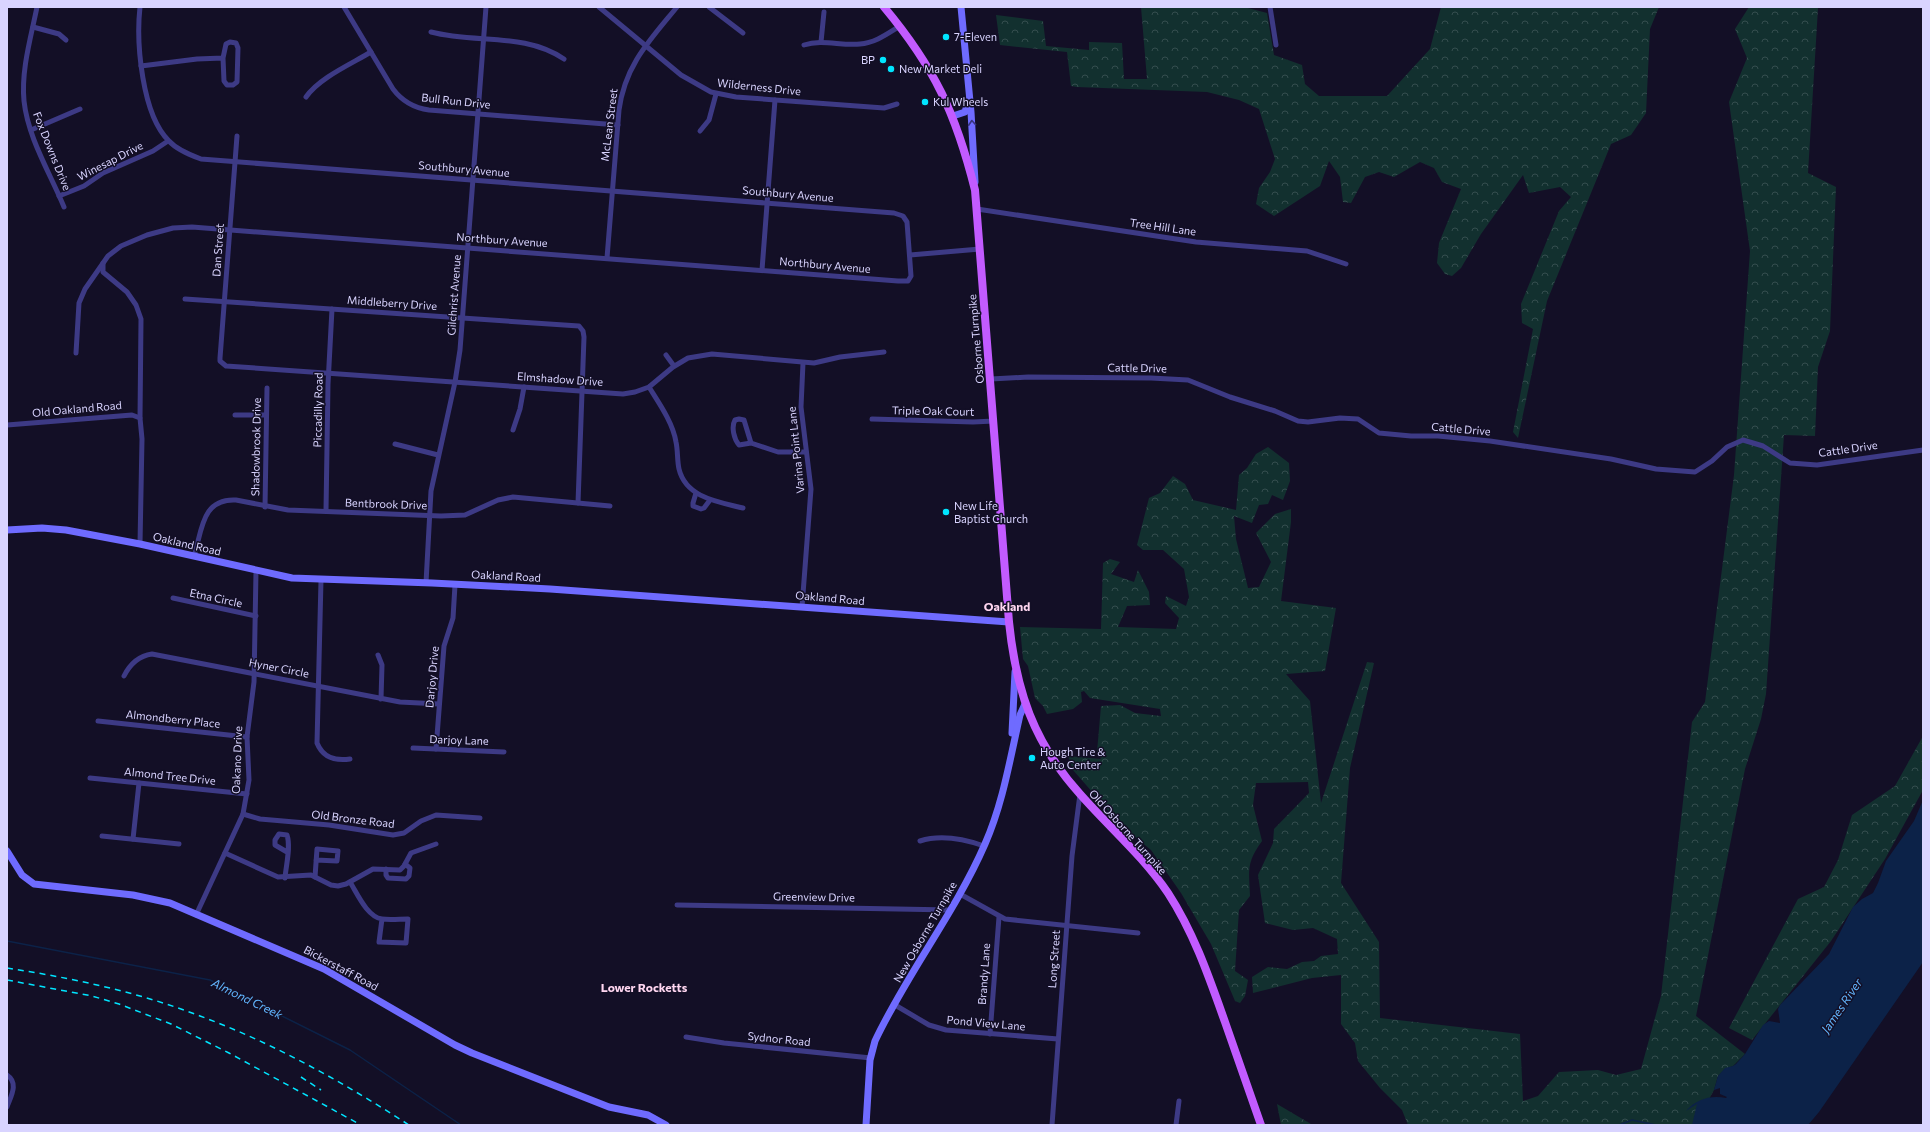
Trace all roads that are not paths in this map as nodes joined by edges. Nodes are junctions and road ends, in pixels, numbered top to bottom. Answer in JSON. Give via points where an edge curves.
{"nodes":[{"id":1,"x":37,"y":7,"type":"edge"},
{"id":2,"x":140,"y":7,"type":"edge"},
{"id":3,"x":486,"y":7,"type":"edge"},
{"id":4,"x":599,"y":7,"type":"edge"},
{"id":5,"x":677,"y":7,"type":"edge"},
{"id":6,"x":709,"y":7,"type":"edge"},
{"id":7,"x":884,"y":7,"type":"edge"},
{"id":8,"x":961,"y":7,"type":"edge"},
{"id":9,"x":1270,"y":7,"type":"edge"},
{"id":10,"x":346,"y":8,"type":"edge"},
{"id":11,"x":824,"y":12,"type":"dead end"},
{"id":12,"x":900,"y":26,"type":"junction"},
{"id":13,"x":33,"y":27,"type":"junction"},
{"id":14,"x":431,"y":32,"type":"dead end"},
{"id":15,"x":743,"y":33,"type":"dead end"},
{"id":16,"x":484,"y":38,"type":"junction"},
{"id":17,"x":66,"y":40,"type":"dead end"},
{"id":18,"x":821,"y":42,"type":"junction"},
{"id":19,"x":1276,"y":45,"type":"dead end"},
{"id":20,"x":646,"y":46,"type":"junction"},
{"id":21,"x":804,"y":46,"type":"dead end"},
{"id":22,"x":371,"y":52,"type":"junction"},
{"id":23,"x":223,"y":58,"type":"junction"},
{"id":24,"x":564,"y":60,"type":"dead end"},
{"id":25,"x":141,"y":66,"type":"junction"},
{"id":26,"x":716,"y":94,"type":"junction"},
{"id":27,"x":969,"y":96,"type":"junction"},
{"id":28,"x":306,"y":97,"type":"dead end"},
{"id":29,"x":775,"y":100,"type":"junction"},
{"id":30,"x":898,"y":104,"type":"dead end"},
{"id":31,"x":80,"y":109,"type":"dead end"},
{"id":32,"x":478,"y":114,"type":"junction"},
{"id":33,"x":953,"y":116,"type":"junction"},
{"id":34,"x":618,"y":125,"type":"junction"},
{"id":35,"x":31,"y":130,"type":"junction"},
{"id":36,"x":700,"y":132,"type":"dead end"},
{"id":37,"x":237,"y":136,"type":"dead end"},
{"id":38,"x":168,"y":141,"type":"junction"},
{"id":39,"x":974,"y":144,"type":"junction"},
{"id":40,"x":963,"y":146,"type":"junction"},
{"id":41,"x":234,"y":162,"type":"junction"},
{"id":42,"x":473,"y":180,"type":"junction"},
{"id":43,"x":975,"y":190,"type":"junction"},
{"id":44,"x":613,"y":191,"type":"junction"},
{"id":45,"x":59,"y":196,"type":"junction"},
{"id":46,"x":767,"y":203,"type":"junction"},
{"id":47,"x":64,"y":207,"type":"dead end"},
{"id":48,"x":976,"y":209,"type":"junction"},
{"id":49,"x":230,"y":229,"type":"junction"},
{"id":50,"x":467,"y":248,"type":"junction"},
{"id":51,"x":980,"y":249,"type":"junction"},
{"id":52,"x":910,"y":255,"type":"junction"},
{"id":53,"x":608,"y":258,"type":"junction"},
{"id":54,"x":104,"y":262,"type":"junction"},
{"id":55,"x":1346,"y":264,"type":"dead end"},
{"id":56,"x":762,"y":270,"type":"junction"},
{"id":57,"x":185,"y":299,"type":"dead end"},
{"id":58,"x":224,"y":301,"type":"junction"},
{"id":59,"x":332,"y":309,"type":"junction"},
{"id":60,"x":462,"y":317,"type":"junction"},
{"id":61,"x":884,"y":352,"type":"dead end"},
{"id":62,"x":76,"y":354,"type":"dead end"},
{"id":63,"x":666,"y":355,"type":"dead end"},
{"id":64,"x":803,"y":363,"type":"junction"},
{"id":65,"x":223,"y":364,"type":"joint"},
{"id":66,"x":674,"y":366,"type":"junction"},
{"id":67,"x":328,"y":373,"type":"junction"},
{"id":68,"x":991,"y":380,"type":"junction"},
{"id":69,"x":455,"y":382,"type":"junction"},
{"id":70,"x":524,"y":387,"type":"junction"},
{"id":71,"x":649,"y":387,"type":"junction"},
{"id":72,"x":266,"y":388,"type":"dead end"},
{"id":73,"x":582,"y":390,"type":"junction"},
{"id":74,"x":235,"y":415,"type":"dead end"},
{"id":75,"x":266,"y":415,"type":"junction"},
{"id":76,"x":140,"y":418,"type":"junction"},
{"id":77,"x":872,"y":419,"type":"dead end"},
{"id":78,"x":994,"y":421,"type":"junction"},
{"id":79,"x":7,"y":425,"type":"edge"},
{"id":80,"x":513,"y":430,"type":"dead end"},
{"id":81,"x":751,"y":443,"type":"junction"},
{"id":82,"x":395,"y":444,"type":"dead end"},
{"id":83,"x":1923,"y":450,"type":"edge"},
{"id":84,"x":805,"y":452,"type":"junction"},
{"id":85,"x":438,"y":455,"type":"junction"},
{"id":86,"x":696,"y":493,"type":"junction"},
{"id":87,"x":710,"y":500,"type":"junction"},
{"id":88,"x":578,"y":503,"type":"junction"},
{"id":89,"x":610,"y":506,"type":"dead end"},
{"id":90,"x":265,"y":507,"type":"junction"},
{"id":91,"x":743,"y":508,"type":"dead end"},
{"id":92,"x":326,"y":511,"type":"junction"},
{"id":93,"x":429,"y":516,"type":"junction"},
{"id":94,"x":7,"y":530,"type":"edge"},
{"id":95,"x":140,"y":544,"type":"junction"},
{"id":96,"x":194,"y":556,"type":"junction"},
{"id":97,"x":256,"y":571,"type":"junction"},
{"id":98,"x":321,"y":580,"type":"junction"},
{"id":99,"x":426,"y":582,"type":"junction"},
{"id":100,"x":455,"y":585,"type":"junction"},
{"id":101,"x":173,"y":598,"type":"dead end"},
{"id":102,"x":802,"y":607,"type":"junction"},
{"id":103,"x":256,"y":616,"type":"junction"},
{"id":104,"x":1009,"y":622,"type":"junction"},
{"id":105,"x":378,"y":655,"type":"dead end"},
{"id":106,"x":1016,"y":670,"type":"junction"},
{"id":107,"x":254,"y":673,"type":"junction"},
{"id":108,"x":124,"y":676,"type":"dead end"},
{"id":109,"x":317,"y":686,"type":"junction"},
{"id":110,"x":381,"y":699,"type":"junction"},
{"id":111,"x":439,"y":704,"type":"junction"},
{"id":112,"x":1025,"y":704,"type":"junction"},
{"id":113,"x":1030,"y":718,"type":"junction"},
{"id":114,"x":98,"y":721,"type":"dead end"},
{"id":115,"x":1018,"y":726,"type":"junction"},
{"id":116,"x":247,"y":737,"type":"junction"},
{"id":117,"x":413,"y":748,"type":"dead end"},
{"id":118,"x":436,"y":748,"type":"junction"},
{"id":119,"x":1012,"y":750,"type":"junction"},
{"id":120,"x":504,"y":752,"type":"dead end"},
{"id":121,"x":350,"y":759,"type":"dead end"},
{"id":122,"x":90,"y":778,"type":"dead end"},
{"id":123,"x":139,"y":783,"type":"junction"},
{"id":124,"x":247,"y":794,"type":"junction"},
{"id":125,"x":1080,"y":794,"type":"junction"},
{"id":126,"x":243,"y":814,"type":"junction"},
{"id":127,"x":480,"y":818,"type":"dead end"},
{"id":128,"x":102,"y":836,"type":"dead end"},
{"id":129,"x":133,"y":839,"type":"junction"},
{"id":130,"x":920,"y":841,"type":"dead end"},
{"id":131,"x":179,"y":844,"type":"dead end"},
{"id":132,"x":436,"y":844,"type":"dead end"},
{"id":133,"x":984,"y":846,"type":"junction"},
{"id":134,"x":7,"y":851,"type":"edge"},
{"id":135,"x":288,"y":852,"type":"dead end"},
{"id":136,"x":225,"y":853,"type":"junction"},
{"id":137,"x":316,"y":860,"type":"junction"},
{"id":138,"x":405,"y":864,"type":"junction"},
{"id":139,"x":386,"y":869,"type":"junction"},
{"id":140,"x":315,"y":876,"type":"junction"},
{"id":141,"x":286,"y":878,"type":"junction"},
{"id":142,"x":350,"y":882,"type":"junction"},
{"id":143,"x":960,"y":894,"type":"junction"},
{"id":144,"x":677,"y":906,"type":"dead end"},
{"id":145,"x":951,"y":910,"type":"junction"},
{"id":146,"x":196,"y":915,"type":"junction"},
{"id":147,"x":999,"y":917,"type":"junction"},
{"id":148,"x":382,"y":919,"type":"junction"},
{"id":149,"x":1067,"y":925,"type":"junction"},
{"id":150,"x":1138,"y":933,"type":"dead end"},
{"id":151,"x":895,"y":1005,"type":"junction"},
{"id":152,"x":990,"y":1034,"type":"junction"},
{"id":153,"x":686,"y":1036,"type":"dead end"},
{"id":154,"x":1058,"y":1039,"type":"junction"},
{"id":155,"x":871,"y":1058,"type":"junction"},
{"id":156,"x":7,"y":1075,"type":"edge"},
{"id":157,"x":1179,"y":1101,"type":"dead end"},
{"id":158,"x":7,"y":1107,"type":"edge"},
{"id":159,"x":666,"y":1125,"type":"edge"},
{"id":160,"x":866,"y":1125,"type":"edge"},
{"id":161,"x":1052,"y":1125,"type":"edge"},
{"id":162,"x":1176,"y":1125,"type":"edge"},
{"id":163,"x":1261,"y":1125,"type":"edge"}],
"edges":[{"from":1,"to":13,"type":"street","name":"Fox Downs Drive"},
{"from":2,"to":25,"type":"street","name":"Southbury Avenue","via":[[138,46]]},
{"from":3,"to":16,"type":"street","name":"Gilchrist Avenue"},
{"from":4,"to":20,"type":"street","name":"Wilderness Drive"},
{"from":5,"to":20,"type":"street","name":"McLean Street"},
{"from":6,"to":15,"type":"street"},
{"from":7,"to":12,"type":"main road"},
{"from":8,"to":27,"type":"street","name":"Osborne Turnpike"},
{"from":9,"to":19,"type":"street"},
{"from":10,"to":22,"type":"street","name":"Bull Run Drive"},
{"from":11,"to":18,"type":"street"},
{"from":12,"to":18,"type":"street","via":[[869,43],[849,45]]},
{"from":12,"to":33,"type":"main road","via":[[930,69]]},
{"from":13,"to":17,"type":"street","via":[[59,34]]},
{"from":13,"to":35,"type":"street","name":"Fox Downs Drive","via":[[24,77],[24,100]]},
{"from":14,"to":16,"type":"street"},
{"from":16,"to":24,"type":"street","via":[[526,43],[554,52]]},
{"from":16,"to":32,"type":"street","name":"Gilchrist Avenue"},
{"from":18,"to":21,"type":"street","via":[[812,42]]},
{"from":20,"to":26,"type":"street","name":"Wilderness Drive","via":[[686,80]]},
{"from":20,"to":34,"type":"street","name":"McLean Street","via":[[626,81],[620,100]]},
{"from":22,"to":28,"type":"street","via":[[320,83]]},
{"from":22,"to":32,"type":"street","name":"Bull Run Drive","via":[[393,89],[412,105],[429,110]]},
{"from":23,"to":23,"type":"street","via":[[224,81],[227,85],[233,85],[237,82],[236,43],[226,44]]},
{"from":23,"to":25,"type":"street"},
{"from":25,"to":38,"type":"street","name":"Southbury Avenue","via":[[156,122]]},
{"from":26,"to":29,"type":"street","name":"Wilderness Drive"},
{"from":26,"to":36,"type":"street","via":[[709,120]]},
{"from":27,"to":33,"type":"street","via":[[965,112]]},
{"from":39,"to":27,"type":"street","name":"Osborne Turnpike","one_way":true},
{"from":29,"to":30,"type":"street","name":"Wilderness Drive","via":[[884,108]]},
{"from":29,"to":46,"type":"street"},
{"from":31,"to":35,"type":"street"},
{"from":32,"to":34,"type":"street","name":"Bull Run Drive"},
{"from":32,"to":42,"type":"street","name":"Gilchrist Avenue"},
{"from":33,"to":40,"type":"main road"},
{"from":34,"to":44,"type":"street","name":"McLean Street"},
{"from":35,"to":45,"type":"street","name":"Fox Downs Drive"},
{"from":37,"to":41,"type":"street","name":"Dan Street"},
{"from":38,"to":41,"type":"street","name":"Southbury Avenue","via":[[201,159]]},
{"from":38,"to":45,"type":"street","name":"Winesap Drive","via":[[153,151],[103,173],[84,186]]},
{"from":39,"to":40,"type":"street"},
{"from":39,"to":43,"type":"street","name":"Osborne Turnpike"},
{"from":40,"to":43,"type":"main road"},
{"from":41,"to":42,"type":"street","name":"Southbury Avenue"},
{"from":41,"to":49,"type":"street","name":"Dan Street"},
{"from":42,"to":44,"type":"street","name":"Southbury Avenue"},
{"from":42,"to":50,"type":"street","name":"Gilchrist Avenue"},
{"from":43,"to":48,"type":"main road","name":"Osborne Turnpike"},
{"from":44,"to":46,"type":"street","name":"Southbury Avenue"},
{"from":44,"to":53,"type":"street","name":"McLean Street"},
{"from":45,"to":47,"type":"street","name":"Fox Downs Drive"},
{"from":46,"to":52,"type":"street","name":"Southbury Avenue","via":[[894,213],[903,216],[907,224]]},
{"from":46,"to":56,"type":"street"},
{"from":48,"to":51,"type":"main road","name":"Osborne Turnpike"},
{"from":48,"to":55,"type":"street","name":"Tree Hill Lane","via":[[1196,242],[1307,252]]},
{"from":49,"to":50,"type":"street","name":"Northbury Avenue"},
{"from":49,"to":54,"type":"street","name":"Northbury Avenue","via":[[192,226],[165,229],[122,246]]},
{"from":49,"to":58,"type":"street","name":"Dan Street"},
{"from":50,"to":53,"type":"street","name":"Northbury Avenue"},
{"from":50,"to":60,"type":"street","name":"Gilchrist Avenue"},
{"from":51,"to":52,"type":"street"},
{"from":51,"to":68,"type":"main road","name":"Osborne Turnpike"},
{"from":52,"to":56,"type":"street","name":"Northbury Avenue","via":[[911,276],[908,281]]},
{"from":53,"to":56,"type":"street","name":"Northbury Avenue"},
{"from":54,"to":62,"type":"street","name":"Northbury Avenue","via":[[85,289],[79,303]]},
{"from":54,"to":76,"type":"street","via":[[102,269],[106,276],[127,292],[142,319]]},
{"from":57,"to":58,"type":"street","name":"Middleberry Drive"},
{"from":58,"to":59,"type":"street","name":"Middleberry Drive"},
{"from":58,"to":65,"type":"street","name":"Dan Street","via":[[220,358]]},
{"from":59,"to":60,"type":"street","name":"Middleberry Drive"},
{"from":59,"to":67,"type":"street","name":"Piccadilly Road"},
{"from":60,"to":69,"type":"street","name":"Gilchrist Avenue"},
{"from":60,"to":73,"type":"street","name":"Middleberry Drive","via":[[581,328],[584,337]]},
{"from":61,"to":64,"type":"street","name":"Elmshadow Drive"},
{"from":63,"to":66,"type":"street"},
{"from":64,"to":66,"type":"street","name":"Elmshadow Drive","via":[[712,354],[688,358]]},
{"from":64,"to":84,"type":"street","name":"Varina Point Lane","via":[[801,408]]},
{"from":65,"to":67,"type":"street","name":"Elmshadow Drive"},
{"from":66,"to":71,"type":"street","name":"Elmshadow Drive"},
{"from":67,"to":69,"type":"street","name":"Elmshadow Drive"},
{"from":67,"to":92,"type":"street","name":"Piccadilly Road"},
{"from":68,"to":78,"type":"main road","name":"Osborne Turnpike"},
{"from":68,"to":83,"type":"street","name":"Cattle Drive","via":[[1028,377],[1188,380],[1230,397],[1275,410],[1298,421],[1358,419],[1379,433],[1490,441],[1611,459],[1656,469],[1695,472],[1712,461],[1726,447],[1743,440],[1763,446],[1790,463],[1817,465]]},
{"from":69,"to":70,"type":"street","name":"Elmshadow Drive"},
{"from":69,"to":85,"type":"street","name":"Gilchrist Avenue"},
{"from":70,"to":73,"type":"street","name":"Elmshadow Drive"},
{"from":70,"to":80,"type":"street"},
{"from":71,"to":73,"type":"street","name":"Elmshadow Drive","via":[[623,394]]},
{"from":71,"to":86,"type":"street","via":[[676,441],[679,470]]},
{"from":72,"to":75,"type":"street","name":"Shadowbrook Drive"},
{"from":73,"to":88,"type":"street"},
{"from":74,"to":75,"type":"street"},
{"from":75,"to":90,"type":"street","name":"Shadowbrook Drive"},
{"from":76,"to":79,"type":"street","name":"Old Oakland Road","via":[[132,415]]},
{"from":76,"to":95,"type":"street"},
{"from":77,"to":78,"type":"street","name":"Triple Oak Court"},
{"from":78,"to":104,"type":"main road","name":"Osborne Turnpike"},
{"from":81,"to":81,"type":"street","via":[[738,444],[732,427],[735,420],[742,419],[746,422]]},
{"from":81,"to":84,"type":"street","via":[[778,452]]},
{"from":82,"to":85,"type":"street"},
{"from":84,"to":102,"type":"street","name":"Varina Point Lane","via":[[811,489]]},
{"from":85,"to":93,"type":"street","name":"Gilchrist Avenue"},
{"from":86,"to":87,"type":"street"},
{"from":86,"to":87,"type":"street","via":[[692,503],[697,508],[704,508]]},
{"from":87,"to":91,"type":"street"},
{"from":88,"to":89,"type":"street","name":"Bentbrook Drive"},
{"from":88,"to":93,"type":"street","name":"Bentbrook Drive","via":[[507,498],[465,515]]},
{"from":90,"to":92,"type":"street","name":"Bentbrook Drive"},
{"from":90,"to":96,"type":"street","name":"Bentbrook Drive","via":[[232,500],[216,504],[204,520]]},
{"from":92,"to":93,"type":"street","name":"Bentbrook Drive"},
{"from":93,"to":99,"type":"street","name":"Gilchrist Avenue"},
{"from":94,"to":95,"type":"street","name":"Oakland Road","via":[[54,529]]},
{"from":95,"to":96,"type":"street","name":"Oakland Road"},
{"from":96,"to":97,"type":"street","name":"Oakland Road"},
{"from":97,"to":98,"type":"street","name":"Oakland Road","via":[[284,578]]},
{"from":97,"to":103,"type":"street","name":"Oakano Drive"},
{"from":98,"to":99,"type":"street","name":"Oakland Road"},
{"from":98,"to":109,"type":"street"},
{"from":99,"to":100,"type":"street","name":"Oakland Road"},
{"from":100,"to":102,"type":"street","name":"Oakland Road","via":[[550,589]]},
{"from":100,"to":111,"type":"street","name":"Darjoy Drive","via":[[453,618],[444,646]]},
{"from":101,"to":103,"type":"street","name":"Etna Circle"},
{"from":102,"to":104,"type":"street","name":"Oakland Road"},
{"from":103,"to":107,"type":"street","name":"Oakano Drive"},
{"from":104,"to":106,"type":"main road","name":"Osborne Turnpike"},
{"from":105,"to":110,"type":"street","via":[[382,665]]},
{"from":106,"to":112,"type":"main road","name":"Old Osborne Turnpike"},
{"from":106,"to":119,"type":"street","name":"New Osborne Turnpike"},
{"from":107,"to":108,"type":"street","name":"Hyner Circle","via":[[152,654],[137,659]]},
{"from":107,"to":109,"type":"street","name":"Hyner Circle"},
{"from":107,"to":116,"type":"street","name":"Oakano Drive"},
{"from":109,"to":110,"type":"street","name":"Hyner Circle"},
{"from":109,"to":121,"type":"street","via":[[318,745],[330,758]]},
{"from":110,"to":111,"type":"street","name":"Hyner Circle"},
{"from":111,"to":118,"type":"street","name":"Darjoy Drive"},
{"from":112,"to":113,"type":"main road","name":"Old Osborne Turnpike"},
{"from":112,"to":115,"type":"street","name":"New Osborne Turnpike"},
{"from":113,"to":115,"type":"street","via":[[1021,720]]},
{"from":113,"to":125,"type":"main road","name":"Old Osborne Turnpike","via":[[1051,757]]},
{"from":114,"to":116,"type":"street","name":"Almondberry Place"},
{"from":115,"to":119,"type":"street","name":"New Osborne Turnpike"},
{"from":116,"to":124,"type":"street","name":"Oakano Drive"},
{"from":117,"to":118,"type":"street","name":"Darjoy Lane"},
{"from":118,"to":120,"type":"street","name":"Darjoy Lane"},
{"from":119,"to":133,"type":"street","name":"New Osborne Turnpike","via":[[1000,804]]},
{"from":122,"to":123,"type":"street","name":"Almond Tree Drive"},
{"from":123,"to":124,"type":"street","name":"Almond Tree Drive"},
{"from":123,"to":129,"type":"street"},
{"from":124,"to":126,"type":"street","name":"Oakano Drive"},
{"from":125,"to":149,"type":"street","name":"Long Street"},
{"from":125,"to":163,"type":"main road","name":"Old Osborne Turnpike","via":[[1154,874],[1189,930],[1205,966]]},
{"from":126,"to":127,"type":"street","name":"Old Bronze Road","via":[[260,819],[329,825],[393,835],[404,833],[421,821],[436,815]]},
{"from":126,"to":136,"type":"street","name":"Oakano Drive"},
{"from":128,"to":129,"type":"street"},
{"from":129,"to":131,"type":"street"},
{"from":130,"to":133,"type":"street","via":[[936,837],[954,838]]},
{"from":132,"to":138,"type":"street","via":[[411,853]]},
{"from":133,"to":143,"type":"street","name":"New Osborne Turnpike"},
{"from":134,"to":146,"type":"street","name":"Bickerstaff Road","via":[[22,875],[34,884],[150,897]]},
{"from":135,"to":141,"type":"street"},
{"from":136,"to":141,"type":"street","via":[[274,876]]},
{"from":136,"to":146,"type":"street","name":"Oakano Drive"},
{"from":137,"to":137,"type":"street","via":[[317,849],[338,851],[337,861]]},
{"from":137,"to":140,"type":"street"},
{"from":138,"to":139,"type":"street","via":[[400,870]]},
{"from":138,"to":139,"type":"street","via":[[410,868],[406,879],[388,878]]},
{"from":139,"to":142,"type":"street","via":[[369,871]]},
{"from":140,"to":141,"type":"street"},
{"from":140,"to":142,"type":"street","via":[[334,886]]},
{"from":142,"to":148,"type":"street","via":[[365,905]]},
{"from":143,"to":145,"type":"street","name":"New Osborne Turnpike"},
{"from":143,"to":147,"type":"street"},
{"from":144,"to":145,"type":"street","name":"Greenview Drive"},
{"from":145,"to":151,"type":"street","name":"New Osborne Turnpike"},
{"from":146,"to":159,"type":"street","name":"Bickerstaff Road","via":[[324,969],[472,1053],[595,1102],[621,1110],[648,1114]]},
{"from":147,"to":149,"type":"street"},
{"from":147,"to":152,"type":"street","name":"Brandy Lane"},
{"from":148,"to":148,"type":"street","via":[[408,919],[406,943],[379,942]]},
{"from":149,"to":150,"type":"street"},
{"from":149,"to":154,"type":"street","name":"Long Street"},
{"from":151,"to":152,"type":"street","name":"Pond View Lane","via":[[938,1029]]},
{"from":151,"to":155,"type":"street","name":"New Osborne Turnpike","via":[[875,1041]]},
{"from":152,"to":154,"type":"street","name":"Pond View Lane"},
{"from":153,"to":155,"type":"street","name":"Sydnor Road","via":[[724,1043]]},
{"from":154,"to":161,"type":"street","name":"Long Street"},
{"from":155,"to":160,"type":"street","name":"New Osborne Turnpike"},
{"from":156,"to":158,"type":"street","via":[[14,1083]]},
{"from":157,"to":162,"type":"street"}]}
